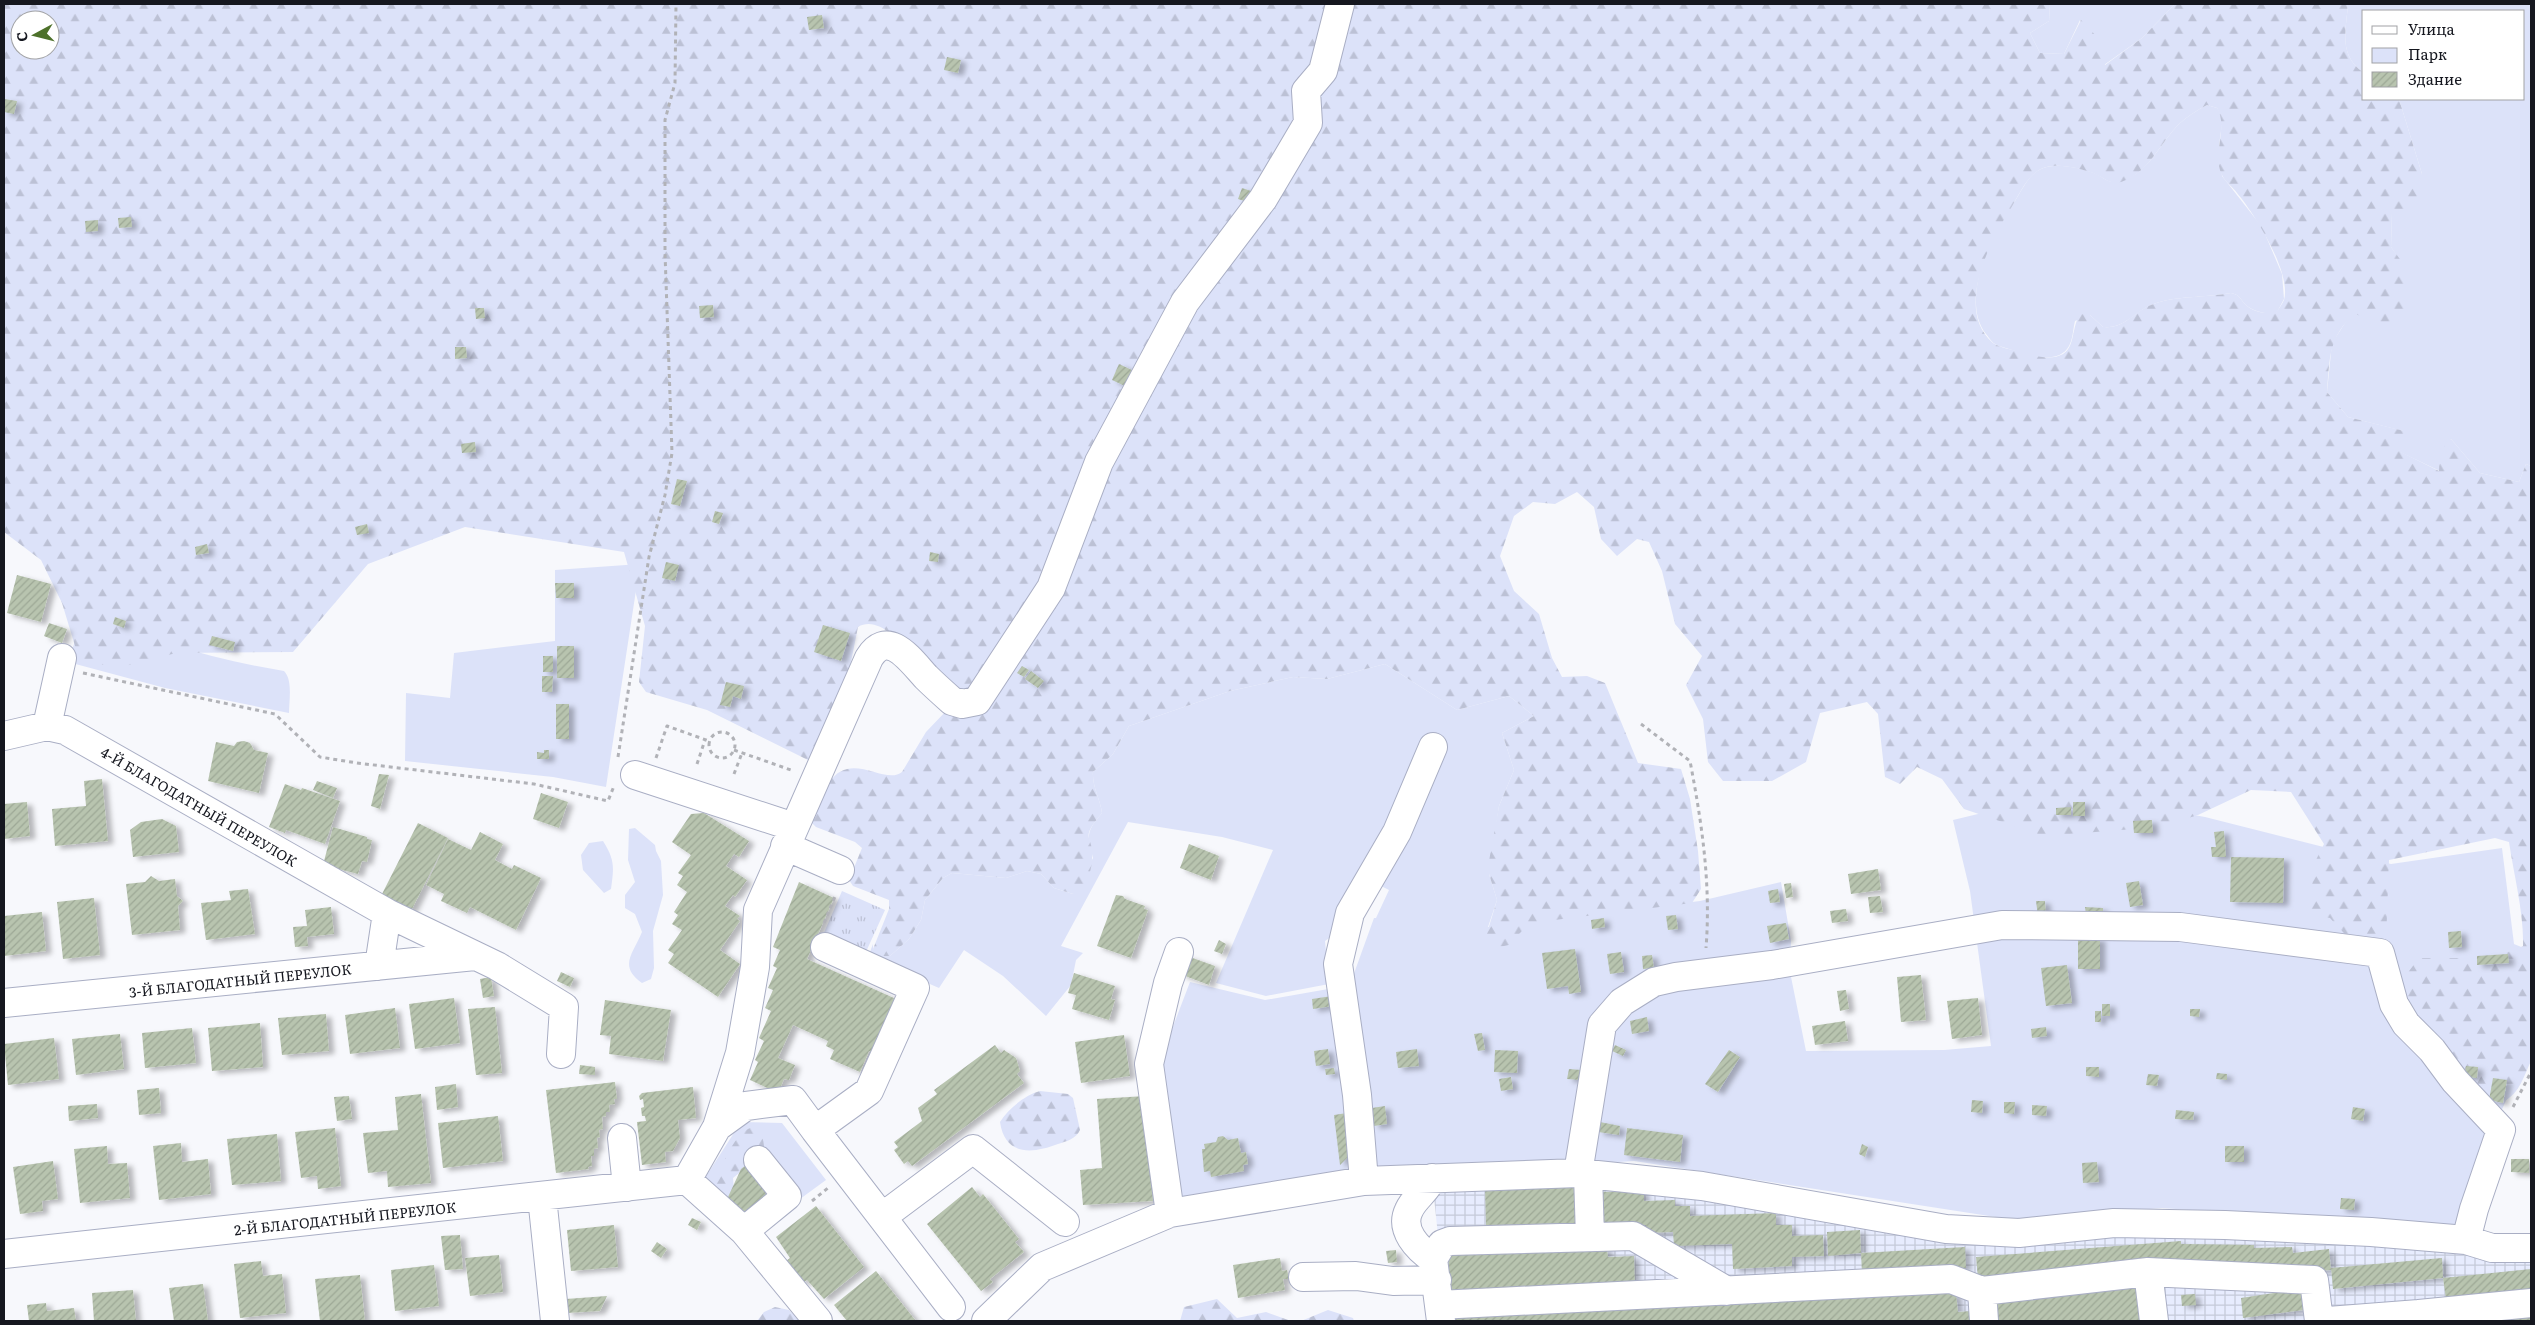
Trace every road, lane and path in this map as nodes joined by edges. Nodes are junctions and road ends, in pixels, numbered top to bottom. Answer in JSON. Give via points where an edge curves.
{"nodes":[{"id":1,"x":676,"y":4,"type":"edge"},
{"id":2,"x":1340,"y":4,"type":"edge"},
{"id":3,"x":61,"y":663,"type":"joint"},
{"id":4,"x":1641,"y":724,"type":"dead end"},
{"id":5,"x":48,"y":726,"type":"junction"},
{"id":6,"x":4,"y":736,"type":"edge"},
{"id":7,"x":707,"y":740,"type":"junction"},
{"id":8,"x":1433,"y":748,"type":"dead end"},
{"id":9,"x":734,"y":750,"type":"junction"},
{"id":10,"x":742,"y":753,"type":"junction"},
{"id":11,"x":697,"y":764,"type":"dead end"},
{"id":12,"x":790,"y":770,"type":"dead end"},
{"id":13,"x":630,"y":773,"type":"junction"},
{"id":14,"x":734,"y":774,"type":"dead end"},
{"id":15,"x":790,"y":837,"type":"junction"},
{"id":16,"x":840,"y":870,"type":"joint"},
{"id":17,"x":387,"y":913,"type":"junction"},
{"id":18,"x":825,"y":947,"type":"joint"},
{"id":19,"x":1178,"y":952,"type":"dead end"},
{"id":20,"x":475,"y":956,"type":"junction"},
{"id":21,"x":380,"y":966,"type":"junction"},
{"id":22,"x":1704,"y":974,"type":"junction"},
{"id":23,"x":4,"y":1003,"type":"edge"},
{"id":24,"x":561,"y":1054,"type":"dead end"},
{"id":25,"x":2531,"y":1072,"type":"edge"},
{"id":26,"x":717,"y":1127,"type":"junction"},
{"id":27,"x":815,"y":1130,"type":"junction"},
{"id":28,"x":2501,"y":1130,"type":"junction"},
{"id":29,"x":622,"y":1138,"type":"dead end"},
{"id":30,"x":758,"y":1160,"type":"dead end"},
{"id":31,"x":1583,"y":1173,"type":"junction"},
{"id":32,"x":1432,"y":1178,"type":"junction"},
{"id":33,"x":687,"y":1180,"type":"junction"},
{"id":34,"x":1364,"y":1181,"type":"junction"},
{"id":35,"x":627,"y":1187,"type":"junction"},
{"id":36,"x":542,"y":1197,"type":"junction"},
{"id":37,"x":1170,"y":1214,"type":"junction"},
{"id":38,"x":882,"y":1217,"type":"junction"},
{"id":39,"x":1065,"y":1222,"type":"dead end"},
{"id":40,"x":744,"y":1230,"type":"junction"},
{"id":41,"x":1590,"y":1237,"type":"junction"},
{"id":42,"x":2466,"y":1240,"type":"junction"},
{"id":43,"x":2531,"y":1248,"type":"edge"},
{"id":44,"x":4,"y":1254,"type":"edge"},
{"id":45,"x":2148,"y":1272,"type":"junction"},
{"id":46,"x":1303,"y":1277,"type":"dead end"},
{"id":47,"x":1437,"y":1291,"type":"edge"},
{"id":48,"x":1726,"y":1291,"type":"junction"},
{"id":49,"x":1982,"y":1291,"type":"junction"},
{"id":50,"x":2531,"y":1304,"type":"edge"},
{"id":51,"x":951,"y":1308,"type":"dead end"},
{"id":52,"x":2419,"y":1318,"type":"edge"},
{"id":53,"x":554,"y":1321,"type":"edge"},
{"id":54,"x":818,"y":1321,"type":"edge"},
{"id":55,"x":986,"y":1321,"type":"edge"},
{"id":56,"x":1984,"y":1321,"type":"edge"},
{"id":57,"x":2154,"y":1321,"type":"edge"},
{"id":58,"x":2319,"y":1321,"type":"edge"},
{"id":59,"x":2328,"y":1321,"type":"edge"}],
"edges":[{"from":1,"to":13,"type":"path","via":[[675,83],[665,120],[665,253],[672,453],[649,557]]},
{"from":2,"to":15,"type":"street","via":[[1323,71],[1306,91],[1308,123],[1263,199],[1185,302],[1099,462],[1051,588],[977,701],[962,704],[952,701],[900,650],[878,647],[869,658]]},
{"from":3,"to":5,"type":"street"},
{"from":3,"to":13,"type":"path","via":[[275,714],[320,757],[534,784],[608,801]]},
{"from":4,"to":22,"type":"path","via":[[1690,761],[1707,860],[1709,916]]},
{"from":5,"to":6,"type":"street"},
{"from":5,"to":17,"type":"street","name":"4-Й БЛАГОДАТНЫЙ ПЕРЕУЛОК","via":[[65,730]]},
{"from":7,"to":9,"type":"path","via":[[716,733],[725,732],[734,741]]},
{"from":7,"to":9,"type":"path","via":[[709,751],[716,758],[729,757]]},
{"from":7,"to":11,"type":"path"},
{"from":7,"to":13,"type":"path","via":[[667,726]]},
{"from":8,"to":34,"type":"street","via":[[1397,832],[1350,913],[1340,956],[1339,980],[1357,1095]]},
{"from":9,"to":10,"type":"path"},
{"from":10,"to":12,"type":"path"},
{"from":10,"to":14,"type":"path"},
{"from":13,"to":15,"type":"street"},
{"from":15,"to":16,"type":"street"},
{"from":15,"to":26,"type":"street","via":[[758,910],[755,967],[740,1053]]},
{"from":16,"to":18,"type":"path","via":[[846,872],[815,943]]},
{"from":17,"to":20,"type":"street","name":"4-Й БЛАГОДАТНЫЙ ПЕРЕУЛОК"},
{"from":17,"to":21,"type":"street"},
{"from":18,"to":27,"type":"street","via":[[916,988],[869,1091]]},
{"from":19,"to":37,"type":"street","via":[[1149,1064]]},
{"from":20,"to":21,"type":"street","name":"3-Й БЛАГОДАТНЫЙ ПЕРЕУЛОК"},
{"from":20,"to":24,"type":"street","name":"4-Й БЛАГОДАТНЫЙ ПЕРЕУЛОК","via":[[564,1007]]},
{"from":21,"to":23,"type":"street","name":"3-Й БЛАГОДАТНЫЙ ПЕРЕУЛОК"},
{"from":22,"to":28,"type":"street","via":[[2002,925],[2180,927],[2380,953],[2394,1004],[2406,1024]]},
{"from":22,"to":31,"type":"street","via":[[1654,982],[1622,1002],[1602,1025]]},
{"from":25,"to":28,"type":"path"},
{"from":26,"to":27,"type":"street","via":[[746,1106],[793,1100]]},
{"from":26,"to":33,"type":"street"},
{"from":27,"to":38,"type":"street"},
{"from":28,"to":42,"type":"street"},
{"from":29,"to":35,"type":"street"},
{"from":30,"to":40,"type":"street","via":[[787,1196]]},
{"from":31,"to":32,"type":"street"},
{"from":31,"to":41,"type":"street"},
{"from":31,"to":42,"type":"street","via":[[1702,1186],[1946,1229],[2019,1234],[2114,1223],[2327,1229]]},
{"from":32,"to":34,"type":"street"},
{"from":32,"to":47,"type":"street","via":[[1428,1188],[1408,1210],[1407,1227]]},
{"from":33,"to":35,"type":"street","name":"2-Й БЛАГОДАТНЫЙ ПЕРЕУЛОК"},
{"from":33,"to":40,"type":"street"},
{"from":34,"to":37,"type":"street"},
{"from":35,"to":36,"type":"street","name":"2-Й БЛАГОДАТНЫЙ ПЕРЕУЛОК"},
{"from":36,"to":44,"type":"street","name":"2-Й БЛАГОДАТНЫЙ ПЕРЕУЛОК"},
{"from":36,"to":53,"type":"street"},
{"from":37,"to":55,"type":"street","via":[[1042,1267]]},
{"from":38,"to":39,"type":"street","via":[[973,1149]]},
{"from":38,"to":51,"type":"street"},
{"from":40,"to":54,"type":"street"},
{"from":41,"to":47,"type":"street","via":[[1450,1241],[1442,1244]]},
{"from":41,"to":48,"type":"street","via":[[1633,1236]]},
{"from":42,"to":43,"type":"street","via":[[2492,1248]]},
{"from":45,"to":49,"type":"street"},
{"from":45,"to":57,"type":"street"},
{"from":45,"to":58,"type":"street","via":[[2314,1280]]},
{"from":46,"to":47,"type":"street","via":[[1356,1276]]},
{"from":47,"to":48,"type":"street"},
{"from":48,"to":49,"type":"street","via":[[1951,1279]]},
{"from":49,"to":56,"type":"street"},
{"from":50,"to":52,"type":"street"},
{"from":52,"to":59,"type":"street"}]}
